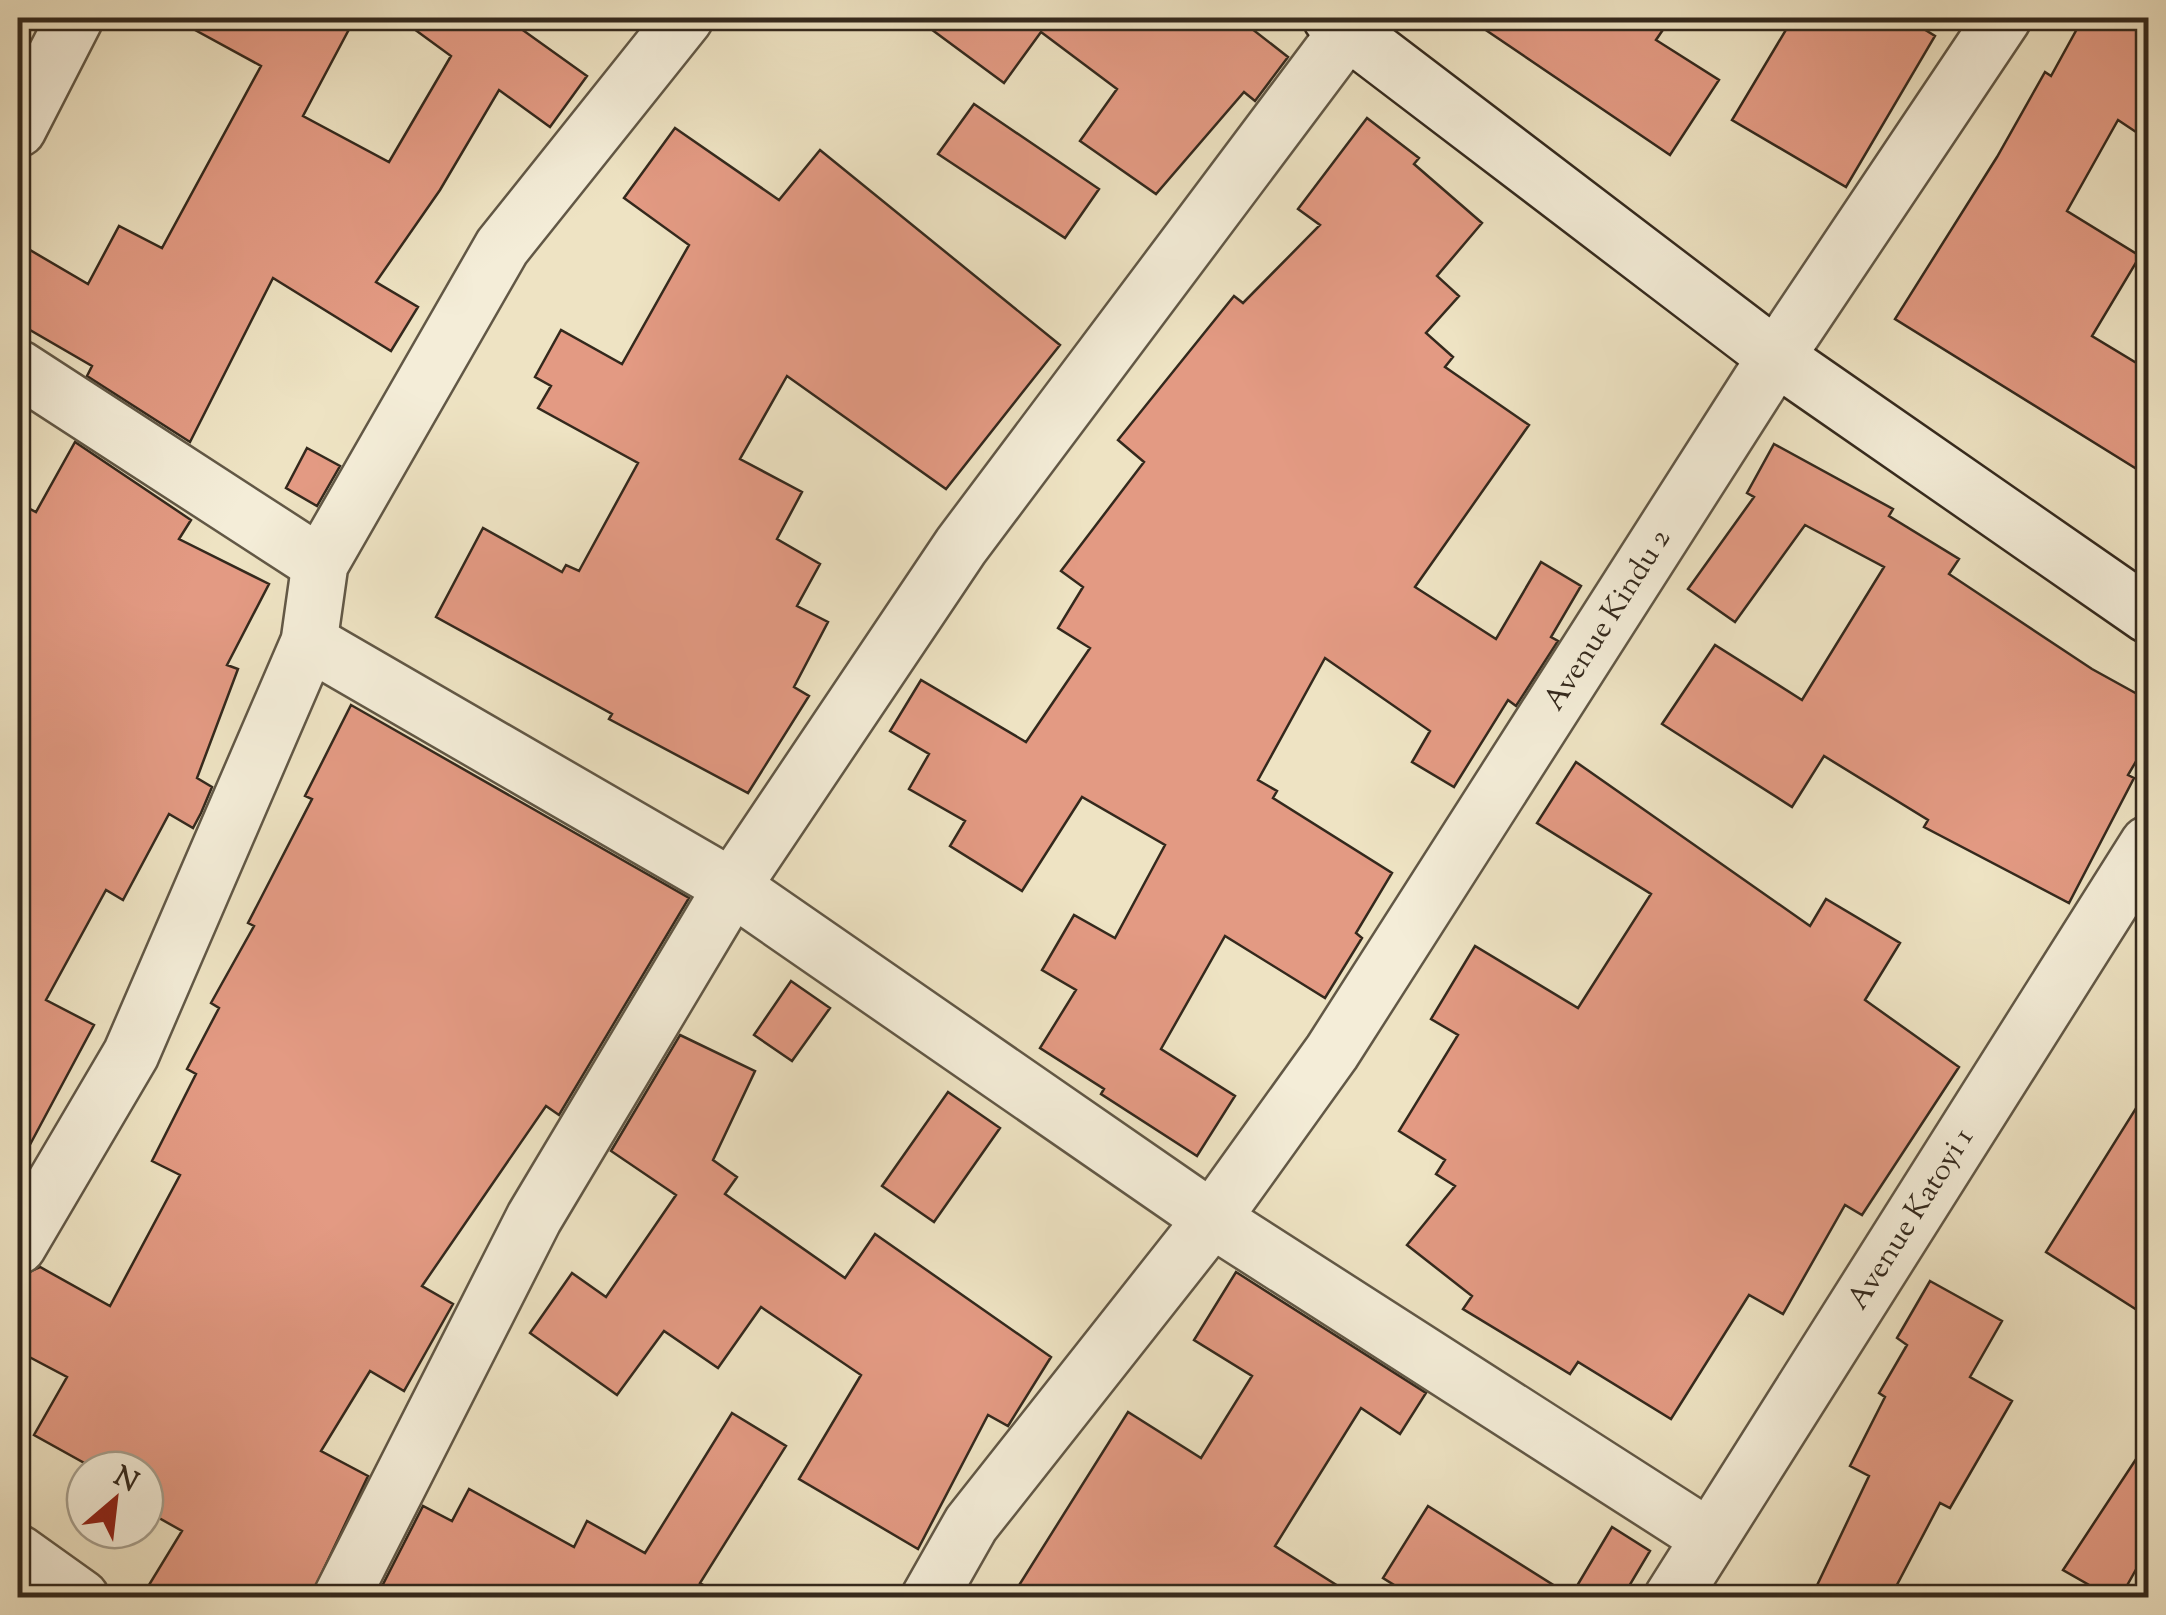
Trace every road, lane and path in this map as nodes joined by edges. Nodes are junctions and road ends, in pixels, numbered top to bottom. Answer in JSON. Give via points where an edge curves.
{"nodes":[{"id":1,"x":75,"y":18,"type":"edge"},
{"id":2,"x":685,"y":18,"type":"edge"},
{"id":3,"x":2003,"y":18,"type":"edge"},
{"id":4,"x":1345,"y":22,"type":"edge"},
{"id":5,"x":18,"y":129,"type":"edge"},
{"id":6,"x":1776,"y":357,"type":"junction"},
{"id":7,"x":18,"y":368,"type":"edge"},
{"id":8,"x":320,"y":564,"type":"junction"},
{"id":9,"x":2148,"y":616,"type":"edge"},
{"id":10,"x":309,"y":642,"type":"junction"},
{"id":11,"x":2148,"y":844,"type":"edge"},
{"id":12,"x":732,"y":887,"type":"junction"},
{"id":13,"x":1212,"y":1220,"type":"junction"},
{"id":14,"x":18,"y":1246,"type":"edge"},
{"id":15,"x":1708,"y":1537,"type":"junction"},
{"id":16,"x":18,"y":1553,"type":"edge"},
{"id":17,"x":81,"y":1598,"type":"edge"},
{"id":18,"x":341,"y":1598,"type":"edge"},
{"id":19,"x":929,"y":1598,"type":"edge"},
{"id":20,"x":1672,"y":1598,"type":"edge"}],
"edges":[{"from":1,"to":5,"type":"street"},
{"from":2,"to":8,"type":"street","via":[[502,246]]},
{"from":3,"to":6,"type":"street","name":"Avenue Kindu 2"},
{"from":4,"to":6,"type":"street"},
{"from":4,"to":12,"type":"street","via":[[960,546]]},
{"from":6,"to":9,"type":"street"},
{"from":6,"to":13,"type":"street","name":"Avenue Kindu 2","via":[[1348,1029]]},
{"from":7,"to":8,"type":"street"},
{"from":8,"to":10,"type":"street"},
{"from":10,"to":12,"type":"street"},
{"from":10,"to":14,"type":"street","via":[[131,1054]]},
{"from":11,"to":15,"type":"street","name":"Avenue Katoyi 1"},
{"from":12,"to":13,"type":"street"},
{"from":12,"to":18,"type":"street","via":[[534,1218]]},
{"from":13,"to":15,"type":"street"},
{"from":13,"to":19,"type":"street","name":"Avenue Kindu 2","via":[[971,1524]]},
{"from":15,"to":20,"type":"street","name":"Avenue Katoyi 1"},
{"from":16,"to":17,"type":"street"}]}
